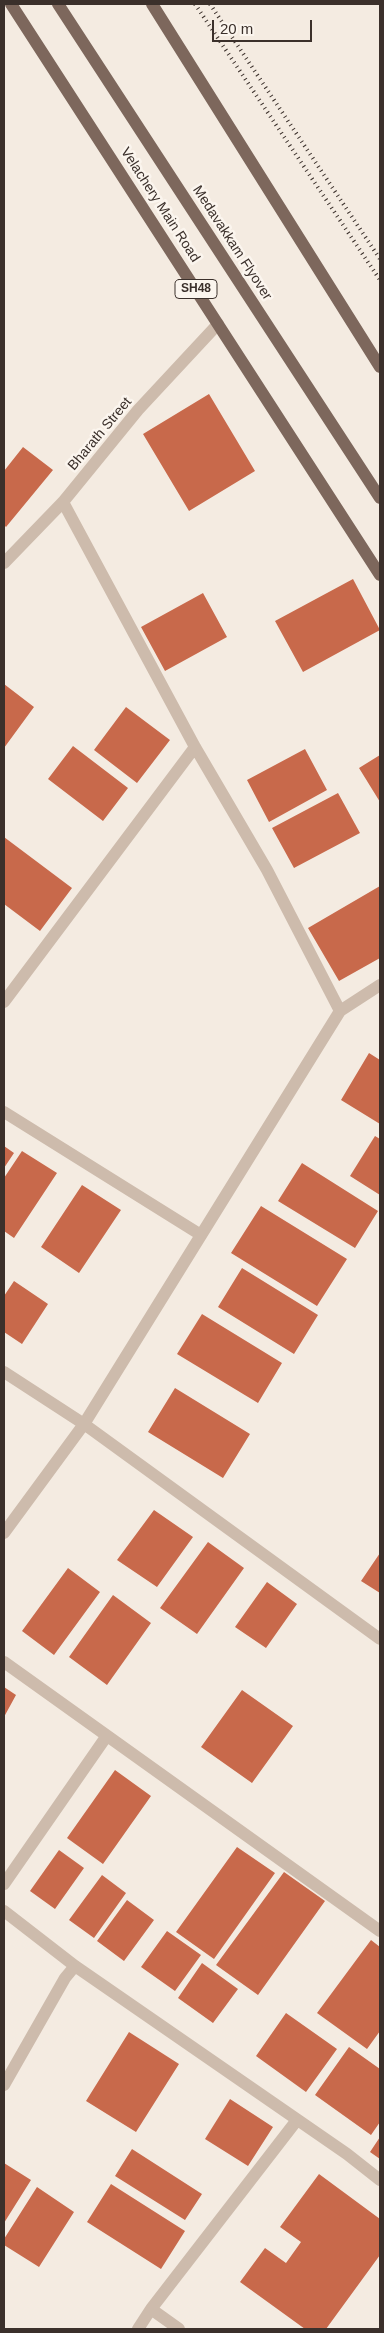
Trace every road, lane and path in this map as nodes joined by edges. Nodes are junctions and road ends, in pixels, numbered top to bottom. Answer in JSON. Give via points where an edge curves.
{"nodes":[{"id":1,"x":10,"y":4,"type":"edge"},
{"id":2,"x":58,"y":4,"type":"edge"},
{"id":3,"x":152,"y":4,"type":"edge"},
{"id":4,"x":218,"y":324,"type":"junction"},
{"id":5,"x":380,"y":367,"type":"edge"},
{"id":6,"x":380,"y":498,"type":"edge"},
{"id":7,"x":63,"y":502,"type":"junction"},
{"id":8,"x":4,"y":563,"type":"edge"},
{"id":9,"x":380,"y":575,"type":"edge"},
{"id":10,"x":195,"y":747,"type":"junction"},
{"id":11,"x":380,"y":986,"type":"edge"},
{"id":12,"x":4,"y":1002,"type":"edge"},
{"id":13,"x":340,"y":1010,"type":"junction"},
{"id":14,"x":4,"y":1112,"type":"edge"},
{"id":15,"x":201,"y":1235,"type":"junction"},
{"id":16,"x":4,"y":1372,"type":"edge"},
{"id":17,"x":84,"y":1424,"type":"junction"},
{"id":18,"x":4,"y":1533,"type":"edge"},
{"id":19,"x":380,"y":1639,"type":"edge"},
{"id":20,"x":4,"y":1662,"type":"edge"},
{"id":21,"x":106,"y":1737,"type":"junction"},
{"id":22,"x":4,"y":1884,"type":"edge"},
{"id":23,"x":4,"y":1912,"type":"edge"},
{"id":24,"x":380,"y":1931,"type":"edge"},
{"id":25,"x":75,"y":1966,"type":"junction"},
{"id":26,"x":4,"y":2085,"type":"edge"},
{"id":27,"x":297,"y":2120,"type":"junction"},
{"id":28,"x":380,"y":2180,"type":"edge"},
{"id":29,"x":151,"y":2309,"type":"junction"},
{"id":30,"x":138,"y":2329,"type":"edge"},
{"id":31,"x":179,"y":2329,"type":"edge"}],
"edges":[{"from":1,"to":4,"type":"main road","name":"Velachery Main Road","number":"SH48"},
{"from":2,"to":6,"type":"main road","name":"Medavakkam Flyover"},
{"from":3,"to":5,"type":"main road"},
{"from":4,"to":7,"type":"street","name":"Bharath Street","via":[[138,410]]},
{"from":4,"to":9,"type":"main road","name":"Velachery Main Road","number":"SH48"},
{"from":7,"to":8,"type":"street","name":"Bharath Street"},
{"from":7,"to":10,"type":"street"},
{"from":10,"to":12,"type":"street"},
{"from":10,"to":13,"type":"street","via":[[267,870]]},
{"from":11,"to":13,"type":"street"},
{"from":13,"to":15,"type":"street"},
{"from":14,"to":15,"type":"street"},
{"from":15,"to":17,"type":"street"},
{"from":16,"to":17,"type":"street"},
{"from":17,"to":18,"type":"street"},
{"from":17,"to":19,"type":"street"},
{"from":20,"to":21,"type":"street"},
{"from":21,"to":22,"type":"street"},
{"from":21,"to":24,"type":"street"},
{"from":23,"to":25,"type":"street"},
{"from":25,"to":26,"type":"street"},
{"from":25,"to":27,"type":"street"},
{"from":27,"to":28,"type":"street"},
{"from":27,"to":29,"type":"street"},
{"from":29,"to":30,"type":"street"},
{"from":29,"to":31,"type":"street"}]}
